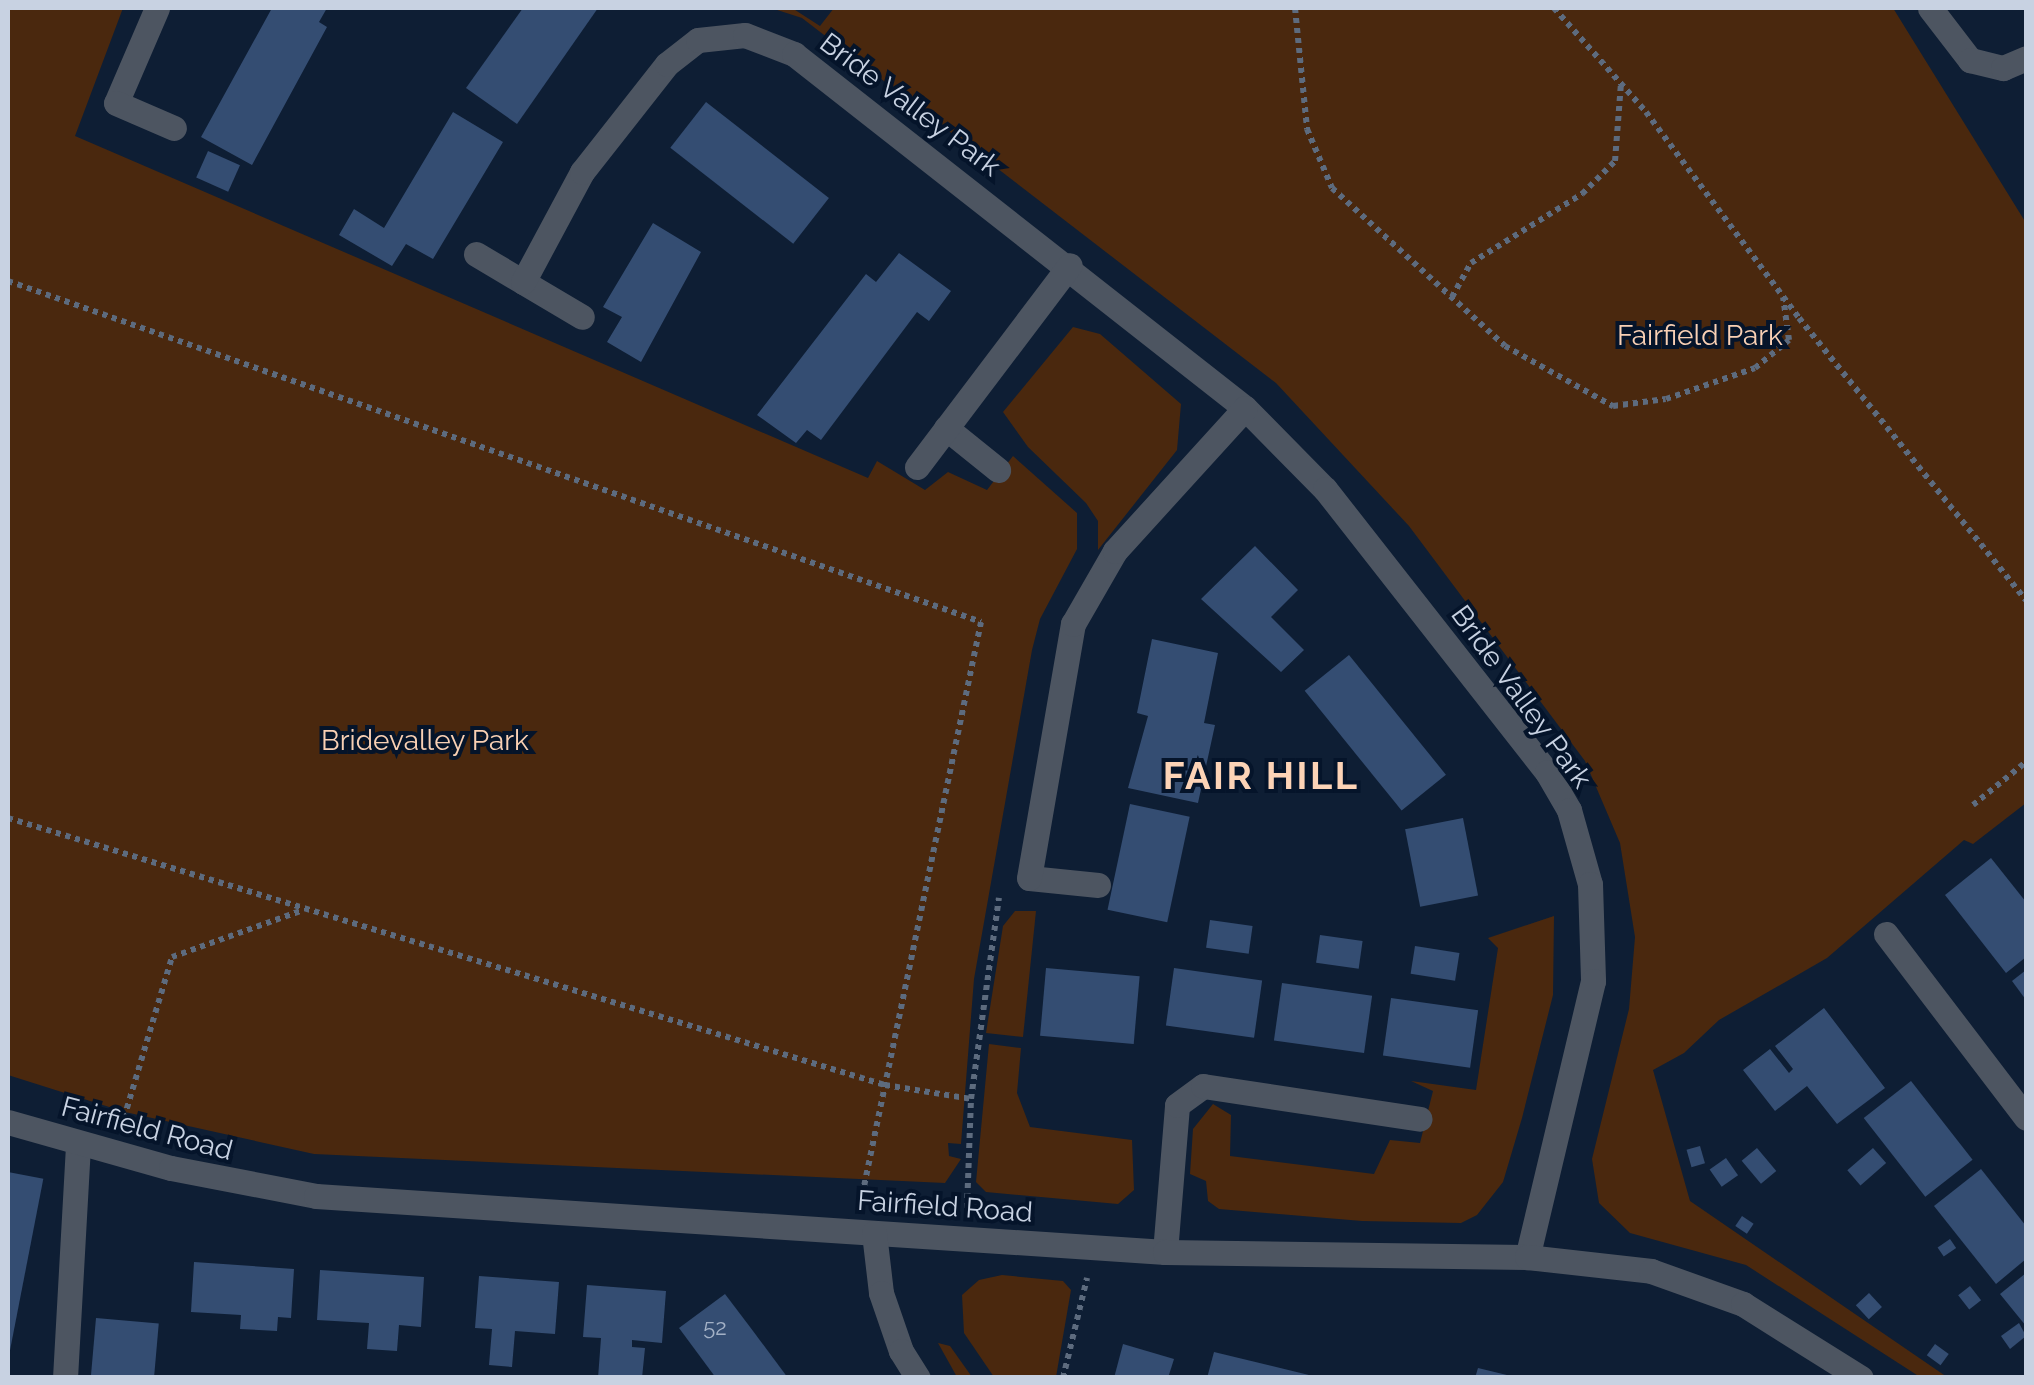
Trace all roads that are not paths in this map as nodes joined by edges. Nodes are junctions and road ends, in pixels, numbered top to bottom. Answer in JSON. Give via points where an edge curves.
{"nodes":[{"id":1,"x":157,"y":8,"type":"edge"},
{"id":2,"x":1930,"y":8,"type":"edge"},
{"id":3,"x":2026,"y":58,"type":"edge"},
{"id":4,"x":174,"y":128,"type":"dead end"},
{"id":5,"x":476,"y":254,"type":"dead end"},
{"id":6,"x":1070,"y":265,"type":"junction"},
{"id":7,"x":523,"y":282,"type":"junction"},
{"id":8,"x":582,"y":317,"type":"dead end"},
{"id":9,"x":1244,"y":408,"type":"junction"},
{"id":10,"x":946,"y":428,"type":"junction"},
{"id":11,"x":916,"y":467,"type":"dead end"},
{"id":12,"x":998,"y":470,"type":"dead end"},
{"id":13,"x":1098,"y":885,"type":"dead end"},
{"id":14,"x":1886,"y":934,"type":"dead end"},
{"id":15,"x":2026,"y":1118,"type":"edge"},
{"id":16,"x":1420,"y":1119,"type":"dead end"},
{"id":17,"x":8,"y":1122,"type":"edge"},
{"id":18,"x":78,"y":1144,"type":"junction"},
{"id":19,"x":862,"y":1232,"type":"junction"},
{"id":20,"x":1165,"y":1252,"type":"junction"},
{"id":21,"x":1527,"y":1257,"type":"junction"},
{"id":22,"x":1827,"y":1367,"type":"edge"},
{"id":23,"x":65,"y":1378,"type":"edge"},
{"id":24,"x":918,"y":1378,"type":"edge"},
{"id":25,"x":1861,"y":1378,"type":"edge"}],
"edges":[{"from":1,"to":4,"type":"street","via":[[116,103]]},
{"from":2,"to":3,"type":"street","via":[[1970,60],[2003,68]]},
{"from":5,"to":7,"type":"street"},
{"from":6,"to":7,"type":"street","name":"Bride Valley Park","via":[[794,54],[745,35],[698,40],[667,64],[582,172]]},
{"from":6,"to":9,"type":"street","name":"Bride Valley Park"},
{"from":6,"to":10,"type":"street"},
{"from":7,"to":8,"type":"street"},
{"from":9,"to":13,"type":"street","via":[[1115,551],[1073,624],[1029,878]]},
{"from":9,"to":21,"type":"street","name":"Bride Valley Park","via":[[1325,488],[1569,810],[1590,884],[1593,980]]},
{"from":10,"to":11,"type":"street"},
{"from":10,"to":12,"type":"street"},
{"from":14,"to":15,"type":"street"},
{"from":16,"to":20,"type":"street","via":[[1203,1086],[1176,1105]]},
{"from":17,"to":18,"type":"street","name":"Fairfield Road"},
{"from":18,"to":19,"type":"street","name":"Fairfield Road","via":[[316,1196]]},
{"from":18,"to":23,"type":"street"},
{"from":19,"to":20,"type":"street","name":"Fairfield Road"},
{"from":19,"to":24,"type":"street"},
{"from":20,"to":21,"type":"street","name":"Fairfield Road"},
{"from":21,"to":22,"type":"street","name":"Fairfield Road","via":[[1688,1280]]},
{"from":22,"to":25,"type":"street","name":"Fairfield Road"}]}
